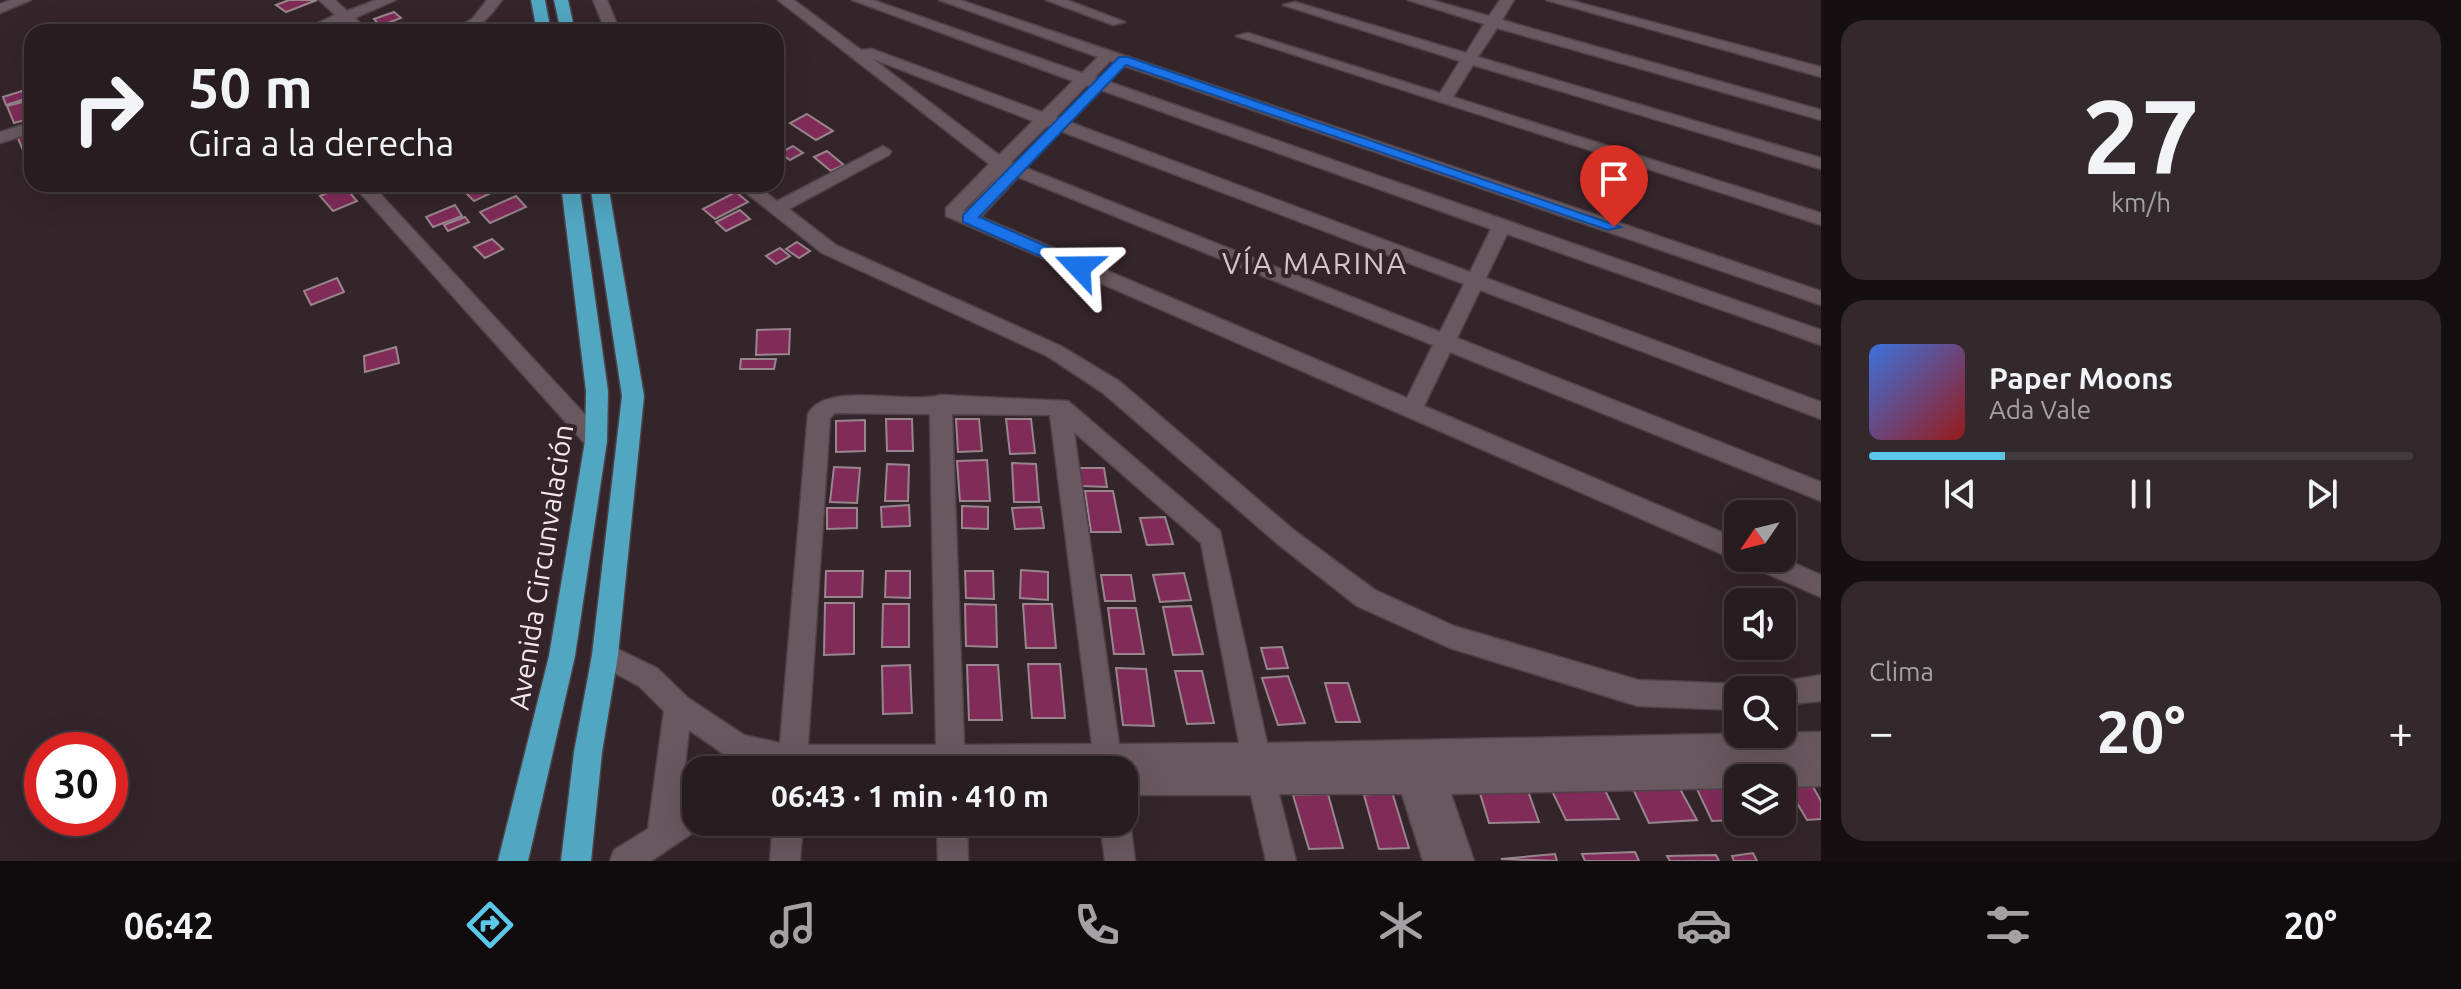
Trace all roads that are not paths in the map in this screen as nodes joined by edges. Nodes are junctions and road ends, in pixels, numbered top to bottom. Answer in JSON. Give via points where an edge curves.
{"nodes":[{"id":1,"x":24,"y":0,"type":"edge"},
{"id":2,"x":326,"y":0,"type":"edge"},
{"id":3,"x":389,"y":0,"type":"edge"},
{"id":4,"x":495,"y":0,"type":"edge"},
{"id":5,"x":538,"y":0,"type":"edge"},
{"id":6,"x":561,"y":0,"type":"edge"},
{"id":7,"x":600,"y":0,"type":"edge"},
{"id":8,"x":785,"y":0,"type":"edge"},
{"id":9,"x":859,"y":0,"type":"edge"},
{"id":10,"x":946,"y":0,"type":"edge"},
{"id":11,"x":1053,"y":0,"type":"edge"},
{"id":12,"x":1110,"y":0,"type":"edge"},
{"id":13,"x":1415,"y":0,"type":"edge"},
{"id":14,"x":1507,"y":0,"type":"edge"},
{"id":15,"x":1553,"y":0,"type":"edge"},
{"id":16,"x":1290,"y":5,"type":"dead end"},
{"id":17,"x":0,"y":9,"type":"edge"},
{"id":18,"x":1093,"y":13,"type":"junction"},
{"id":19,"x":347,"y":17,"type":"junction"},
{"id":20,"x":1118,"y":22,"type":"dead end"},
{"id":21,"x":1493,"y":22,"type":"junction"},
{"id":22,"x":327,"y":24,"type":"edge"},
{"id":23,"x":354,"y":24,"type":"edge"},
{"id":24,"x":473,"y":24,"type":"edge"},
{"id":25,"x":542,"y":24,"type":"edge"},
{"id":26,"x":566,"y":24,"type":"edge"},
{"id":27,"x":610,"y":24,"type":"edge"},
{"id":28,"x":1243,"y":36,"type":"dead end"},
{"id":29,"x":846,"y":44,"type":"junction"},
{"id":30,"x":1116,"y":58,"type":"junction"},
{"id":31,"x":1471,"y":59,"type":"junction"},
{"id":32,"x":1821,"y":72,"type":"edge"},
{"id":33,"x":1092,"y":83,"type":"junction"},
{"id":34,"x":1443,"y":100,"type":"junction"},
{"id":35,"x":1821,"y":115,"type":"edge"},
{"id":36,"x":1052,"y":123,"type":"junction"},
{"id":37,"x":24,"y":128,"type":"edge"},
{"id":38,"x":2,"y":131,"type":"edge"},
{"id":39,"x":883,"y":151,"type":"dead end"},
{"id":40,"x":1821,"y":164,"type":"edge"},
{"id":41,"x":1007,"y":168,"type":"junction"},
{"id":42,"x":368,"y":192,"type":"edge"},
{"id":43,"x":571,"y":192,"type":"edge"},
{"id":44,"x":600,"y":192,"type":"edge"},
{"id":45,"x":754,"y":192,"type":"edge"},
{"id":46,"x":776,"y":209,"type":"junction"},
{"id":47,"x":1821,"y":219,"type":"edge"},
{"id":48,"x":1502,"y":226,"type":"junction"},
{"id":49,"x":1474,"y":282,"type":"junction"},
{"id":50,"x":1821,"y":298,"type":"edge"},
{"id":51,"x":1821,"y":338,"type":"edge"},
{"id":52,"x":1443,"y":343,"type":"junction"},
{"id":53,"x":941,"y":403,"type":"junction"},
{"id":54,"x":1060,"y":407,"type":"junction"},
{"id":55,"x":1411,"y":411,"type":"junction"},
{"id":56,"x":1821,"y":411,"type":"edge"},
{"id":57,"x":596,"y":441,"type":"junction"},
{"id":58,"x":1821,"y":492,"type":"edge"},
{"id":59,"x":1724,"y":544,"type":"edge"},
{"id":60,"x":1788,"y":572,"type":"edge"},
{"id":61,"x":1821,"y":586,"type":"edge"},
{"id":62,"x":605,"y":655,"type":"junction"},
{"id":63,"x":1821,"y":688,"type":"edge"},
{"id":64,"x":1796,"y":691,"type":"edge"},
{"id":65,"x":1724,"y":696,"type":"edge"},
{"id":66,"x":678,"y":707,"type":"junction"},
{"id":67,"x":1821,"y":746,"type":"edge"},
{"id":68,"x":1796,"y":747,"type":"edge"},
{"id":69,"x":1729,"y":748,"type":"joint"},
{"id":70,"x":1554,"y":752,"type":"junction"},
{"id":71,"x":767,"y":756,"type":"edge"},
{"id":72,"x":793,"y":756,"type":"edge"},
{"id":73,"x":950,"y":756,"type":"edge"},
{"id":74,"x":1111,"y":756,"type":"edge"},
{"id":75,"x":1739,"y":764,"type":"edge"},
{"id":76,"x":1418,"y":767,"type":"junction"},
{"id":77,"x":1258,"y":768,"type":"junction"},
{"id":78,"x":1138,"y":770,"type":"edge"},
{"id":79,"x":1821,"y":772,"type":"edge"},
{"id":80,"x":1796,"y":773,"type":"edge"},
{"id":81,"x":1724,"y":775,"type":"edge"},
{"id":82,"x":1566,"y":779,"type":"junction"},
{"id":83,"x":682,"y":822,"type":"edge"},
{"id":84,"x":662,"y":833,"type":"junction"},
{"id":85,"x":787,"y":836,"type":"edge"},
{"id":86,"x":952,"y":836,"type":"edge"},
{"id":87,"x":1117,"y":836,"type":"edge"},
{"id":88,"x":513,"y":861,"type":"edge"},
{"id":89,"x":576,"y":861,"type":"edge"},
{"id":90,"x":625,"y":861,"type":"edge"},
{"id":91,"x":785,"y":861,"type":"edge"},
{"id":92,"x":953,"y":861,"type":"edge"},
{"id":93,"x":1120,"y":861,"type":"edge"},
{"id":94,"x":1281,"y":861,"type":"edge"},
{"id":95,"x":1438,"y":861,"type":"edge"},
{"id":96,"x":1459,"y":861,"type":"edge"}],
"edges":[{"from":1,"to":17,"type":"street"},
{"from":2,"to":19,"type":"street"},
{"from":3,"to":19,"type":"street"},
{"from":4,"to":24,"type":"street"},
{"from":5,"to":25,"type":"highway"},
{"from":6,"to":26,"type":"highway"},
{"from":7,"to":27,"type":"street"},
{"from":8,"to":29,"type":"street"},
{"from":9,"to":33,"type":"street"},
{"from":10,"to":30,"type":"street"},
{"from":11,"to":18,"type":"street"},
{"from":12,"to":18,"type":"street"},
{"from":13,"to":21,"type":"street"},
{"from":14,"to":21,"type":"street"},
{"from":15,"to":32,"type":"street"},
{"from":16,"to":31,"type":"street"},
{"from":18,"to":20,"type":"street"},
{"from":19,"to":22,"type":"street"},
{"from":19,"to":23,"type":"street"},
{"from":21,"to":31,"type":"street"},
{"from":21,"to":35,"type":"street"},
{"from":28,"to":34,"type":"street"},
{"from":29,"to":36,"type":"street"},
{"from":29,"to":41,"type":"street"},
{"from":30,"to":33,"type":"street"},
{"from":30,"to":50,"type":"street"},
{"from":31,"to":34,"type":"street"},
{"from":31,"to":40,"type":"street"},
{"from":33,"to":36,"type":"street"},
{"from":33,"to":48,"type":"street"},
{"from":34,"to":47,"type":"street"},
{"from":36,"to":41,"type":"street"},
{"from":36,"to":49,"type":"street"},
{"from":37,"to":38,"type":"street"},
{"from":39,"to":46,"type":"street"},
{"from":41,"to":52,"type":"street"},
{"from":41,"to":55,"type":"street","via":[[952,212]]},
{"from":42,"to":57,"type":"street"},
{"from":43,"to":57,"type":"highway","name":"Avenida Circunvalación","via":[[592,344]]},
{"from":44,"to":62,"type":"highway","via":[[633,396]]},
{"from":45,"to":46,"type":"street"},
{"from":46,"to":65,"type":"street","via":[[829,249],[1054,351],[1111,387],[1287,538],[1366,598],[1450,636],[1638,693]]},
{"from":48,"to":49,"type":"street"},
{"from":48,"to":51,"type":"street"},
{"from":49,"to":52,"type":"street"},
{"from":49,"to":56,"type":"street"},
{"from":52,"to":55,"type":"street"},
{"from":52,"to":58,"type":"street"},
{"from":53,"to":54,"type":"street"},
{"from":53,"to":72,"type":"street","via":[[831,405],[819,414]]},
{"from":53,"to":73,"type":"street"},
{"from":54,"to":74,"type":"street"},
{"from":54,"to":77,"type":"street","via":[[1212,538]]},
{"from":55,"to":59,"type":"street"},
{"from":57,"to":88,"type":"highway","name":"Avenida Circunvalación","via":[[562,656]]},
{"from":60,"to":61,"type":"street"},
{"from":62,"to":66,"type":"street","via":[[648,677]]},
{"from":62,"to":89,"type":"highway"},
{"from":63,"to":64,"type":"street"},
{"from":66,"to":71,"type":"street","via":[[738,747]]},
{"from":66,"to":84,"type":"street"},
{"from":67,"to":68,"type":"street"},
{"from":69,"to":70,"type":"street"},
{"from":69,"to":75,"type":"street"},
{"from":70,"to":76,"type":"street"},
{"from":70,"to":82,"type":"street"},
{"from":76,"to":77,"type":"street"},
{"from":76,"to":82,"type":"street"},
{"from":76,"to":95,"type":"street"},
{"from":76,"to":96,"type":"street"},
{"from":77,"to":78,"type":"street"},
{"from":77,"to":94,"type":"street"},
{"from":79,"to":80,"type":"street"},
{"from":81,"to":82,"type":"street"},
{"from":83,"to":84,"type":"street"},
{"from":84,"to":90,"type":"street"},
{"from":85,"to":91,"type":"street"},
{"from":86,"to":92,"type":"street"},
{"from":87,"to":93,"type":"street"}]}
